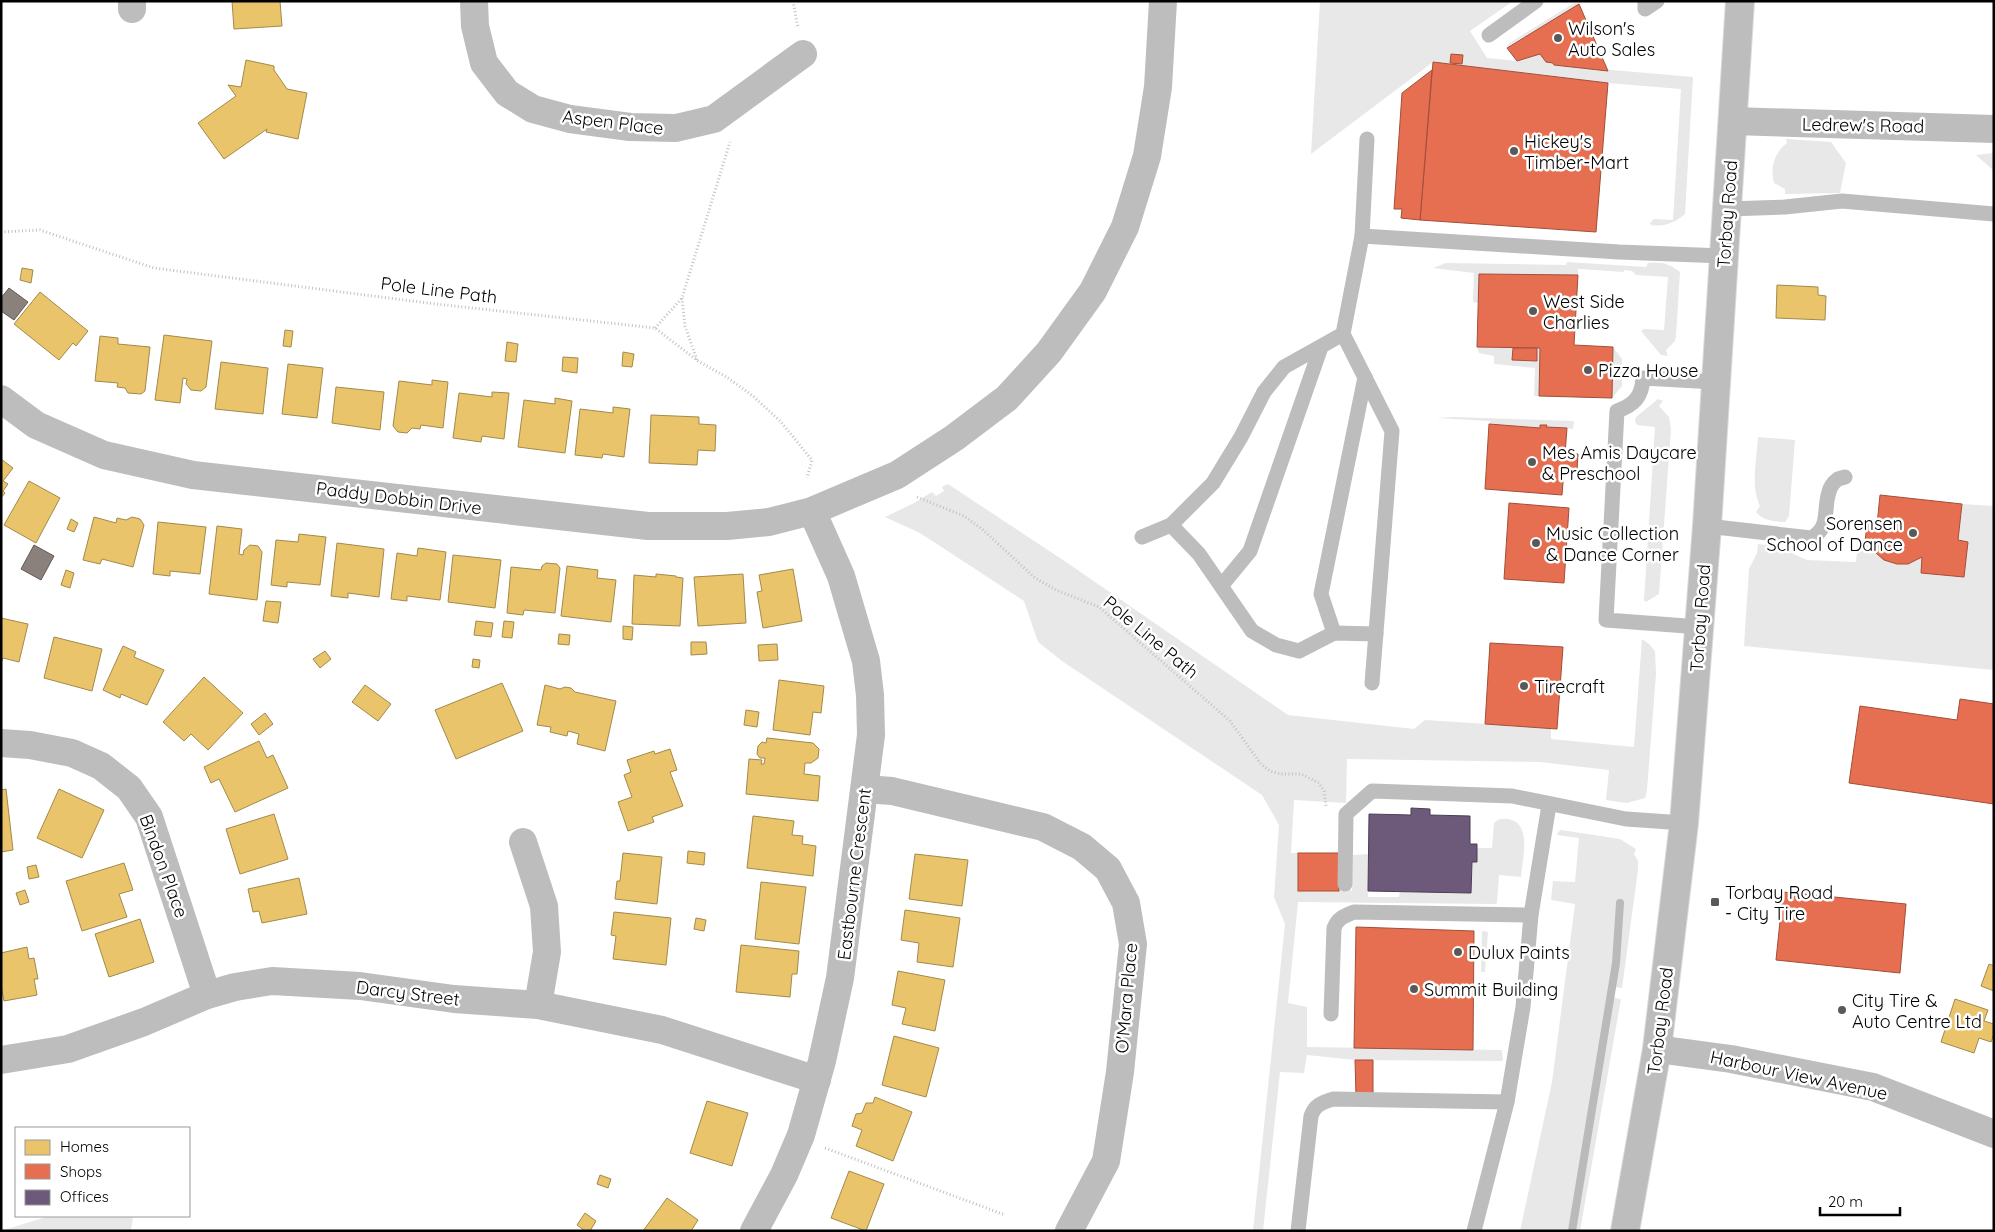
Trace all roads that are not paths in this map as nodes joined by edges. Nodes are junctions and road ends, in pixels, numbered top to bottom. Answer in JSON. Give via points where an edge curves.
{"nodes":[{"id":1,"x":474,"y":1,"type":"edge"},
{"id":2,"x":1163,"y":1,"type":"edge"},
{"id":3,"x":1536,"y":1,"type":"edge"},
{"id":4,"x":1645,"y":1,"type":"edge"},
{"id":5,"x":1658,"y":1,"type":"edge"},
{"id":6,"x":1740,"y":1,"type":"edge"},
{"id":7,"x":1489,"y":35,"type":"dead end"},
{"id":8,"x":803,"y":54,"type":"dead end"},
{"id":9,"x":1733,"y":120,"type":"junction"},
{"id":10,"x":1994,"y":129,"type":"edge"},
{"id":11,"x":1367,"y":139,"type":"dead end"},
{"id":12,"x":1728,"y":209,"type":"junction"},
{"id":13,"x":1994,"y":214,"type":"edge"},
{"id":14,"x":1362,"y":236,"type":"junction"},
{"id":15,"x":1724,"y":256,"type":"junction"},
{"id":16,"x":1343,"y":334,"type":"junction"},
{"id":17,"x":1321,"y":347,"type":"junction"},
{"id":18,"x":1365,"y":377,"type":"junction"},
{"id":19,"x":1715,"y":382,"type":"junction"},
{"id":20,"x":1,"y":399,"type":"edge"},
{"id":21,"x":1845,"y":477,"type":"dead end"},
{"id":22,"x":812,"y":512,"type":"junction"},
{"id":23,"x":1171,"y":525,"type":"junction"},
{"id":24,"x":1707,"y":526,"type":"junction"},
{"id":25,"x":1142,"y":537,"type":"dead end"},
{"id":26,"x":1222,"y":585,"type":"junction"},
{"id":27,"x":1700,"y":627,"type":"junction"},
{"id":28,"x":1334,"y":633,"type":"junction"},
{"id":29,"x":1376,"y":634,"type":"junction"},
{"id":30,"x":1372,"y":684,"type":"dead end"},
{"id":31,"x":1,"y":743,"type":"edge"},
{"id":32,"x":865,"y":789,"type":"junction"},
{"id":33,"x":1549,"y":805,"type":"junction"},
{"id":34,"x":1684,"y":823,"type":"junction"},
{"id":35,"x":523,"y":842,"type":"dead end"},
{"id":36,"x":1345,"y":884,"type":"dead end"},
{"id":37,"x":1531,"y":915,"type":"junction"},
{"id":38,"x":207,"y":995,"type":"junction"},
{"id":39,"x":538,"y":1005,"type":"junction"},
{"id":40,"x":1331,"y":1014,"type":"dead end"},
{"id":41,"x":1657,"y":1049,"type":"junction"},
{"id":42,"x":1,"y":1060,"type":"edge"},
{"id":43,"x":817,"y":1080,"type":"junction"},
{"id":44,"x":1507,"y":1102,"type":"junction"},
{"id":45,"x":1994,"y":1134,"type":"edge"},
{"id":46,"x":754,"y":1231,"type":"edge"},
{"id":47,"x":1069,"y":1231,"type":"edge"},
{"id":48,"x":1298,"y":1231,"type":"edge"},
{"id":49,"x":1474,"y":1231,"type":"edge"},
{"id":50,"x":1625,"y":1231,"type":"edge"}],
"edges":[{"from":1,"to":8,"type":"street","name":"Aspen Place","via":[[475,26],[484,63],[507,93],[533,109],[570,119],[630,127],[676,128],[714,119]]},
{"from":2,"to":22,"type":"street","name":"Paddy Dobbin Drive","via":[[1158,87],[1147,156],[1125,227],[1093,292],[1049,352],[1007,398],[897,475]]},
{"from":3,"to":7,"type":"lane"},
{"from":4,"to":5,"type":"lane","via":[[1645,9]]},
{"from":6,"to":9,"type":"street","name":"Torbay Road"},
{"from":9,"to":10,"type":"street","name":"Ledrew's Road"},
{"from":9,"to":12,"type":"street","name":"Torbay Road"},
{"from":11,"to":14,"type":"lane"},
{"from":12,"to":13,"type":"lane","via":[[1842,202]]},
{"from":12,"to":15,"type":"street","name":"Torbay Road"},
{"from":14,"to":15,"type":"lane"},
{"from":14,"to":16,"type":"lane"},
{"from":15,"to":19,"type":"street","name":"Torbay Road"},
{"from":16,"to":17,"type":"lane"},
{"from":16,"to":18,"type":"lane"},
{"from":17,"to":23,"type":"lane","via":[[1284,367],[1264,392],[1242,437],[1213,483]]},
{"from":17,"to":26,"type":"lane","via":[[1250,551]]},
{"from":18,"to":28,"type":"lane","via":[[1321,594]]},
{"from":18,"to":29,"type":"lane","via":[[1392,431]]},
{"from":19,"to":24,"type":"street","name":"Torbay Road"},
{"from":19,"to":27,"type":"lane","via":[[1643,378],[1643,389],[1638,399],[1617,411],[1606,620]]},
{"from":20,"to":22,"type":"street","name":"Paddy Dobbin Drive","via":[[36,425],[104,455],[194,475],[648,526],[761,523]]},
{"from":21,"to":24,"type":"lane","via":[[1838,478],[1832,485],[1826,522],[1811,538]]},
{"from":22,"to":32,"type":"street","name":"Eastbourne Crescent","via":[[841,576],[866,661],[871,735]]},
{"from":23,"to":25,"type":"lane"},
{"from":23,"to":26,"type":"lane","via":[[1200,554]]},
{"from":24,"to":27,"type":"street","name":"Torbay Road"},
{"from":26,"to":28,"type":"lane","via":[[1252,631],[1276,645],[1299,652]]},
{"from":27,"to":34,"type":"street","name":"Torbay Road"},
{"from":28,"to":29,"type":"lane"},
{"from":29,"to":30,"type":"lane"},
{"from":31,"to":38,"type":"street","name":"Bindon Place","via":[[72,753],[101,766],[129,788],[149,817]]},
{"from":32,"to":43,"type":"street","name":"Eastbourne Crescent","via":[[840,978]]},
{"from":32,"to":47,"type":"street","name":"O'Mara Place","via":[[892,791],[1043,827],[1082,847],[1108,869],[1126,903],[1133,944],[1120,1072],[1106,1161]]},
{"from":33,"to":34,"type":"lane","via":[[1626,819]]},
{"from":33,"to":36,"type":"lane","via":[[1512,796],[1372,792],[1346,814]]},
{"from":33,"to":37,"type":"lane"},
{"from":34,"to":41,"type":"street","name":"Torbay Road"},
{"from":35,"to":39,"type":"street","via":[[544,906],[547,952]]},
{"from":37,"to":40,"type":"lane","via":[[1354,912],[1344,916],[1334,928]]},
{"from":37,"to":44,"type":"lane","via":[[1523,1007]]},
{"from":38,"to":39,"type":"street","name":"Darcy Street","via":[[272,981],[360,986],[454,999]]},
{"from":38,"to":42,"type":"street","name":"Darcy Street","via":[[144,1022],[68,1048]]},
{"from":39,"to":43,"type":"street","name":"Darcy Street","via":[[662,1030]]},
{"from":41,"to":45,"type":"street","name":"Harbour View Avenue","via":[[1873,1088]]},
{"from":41,"to":50,"type":"street","name":"Torbay Road"},
{"from":43,"to":46,"type":"street","name":"Eastbourne Crescent","via":[[801,1135]]},
{"from":44,"to":48,"type":"lane","via":[[1333,1099],[1321,1102],[1310,1116]]},
{"from":44,"to":49,"type":"lane"}]}
